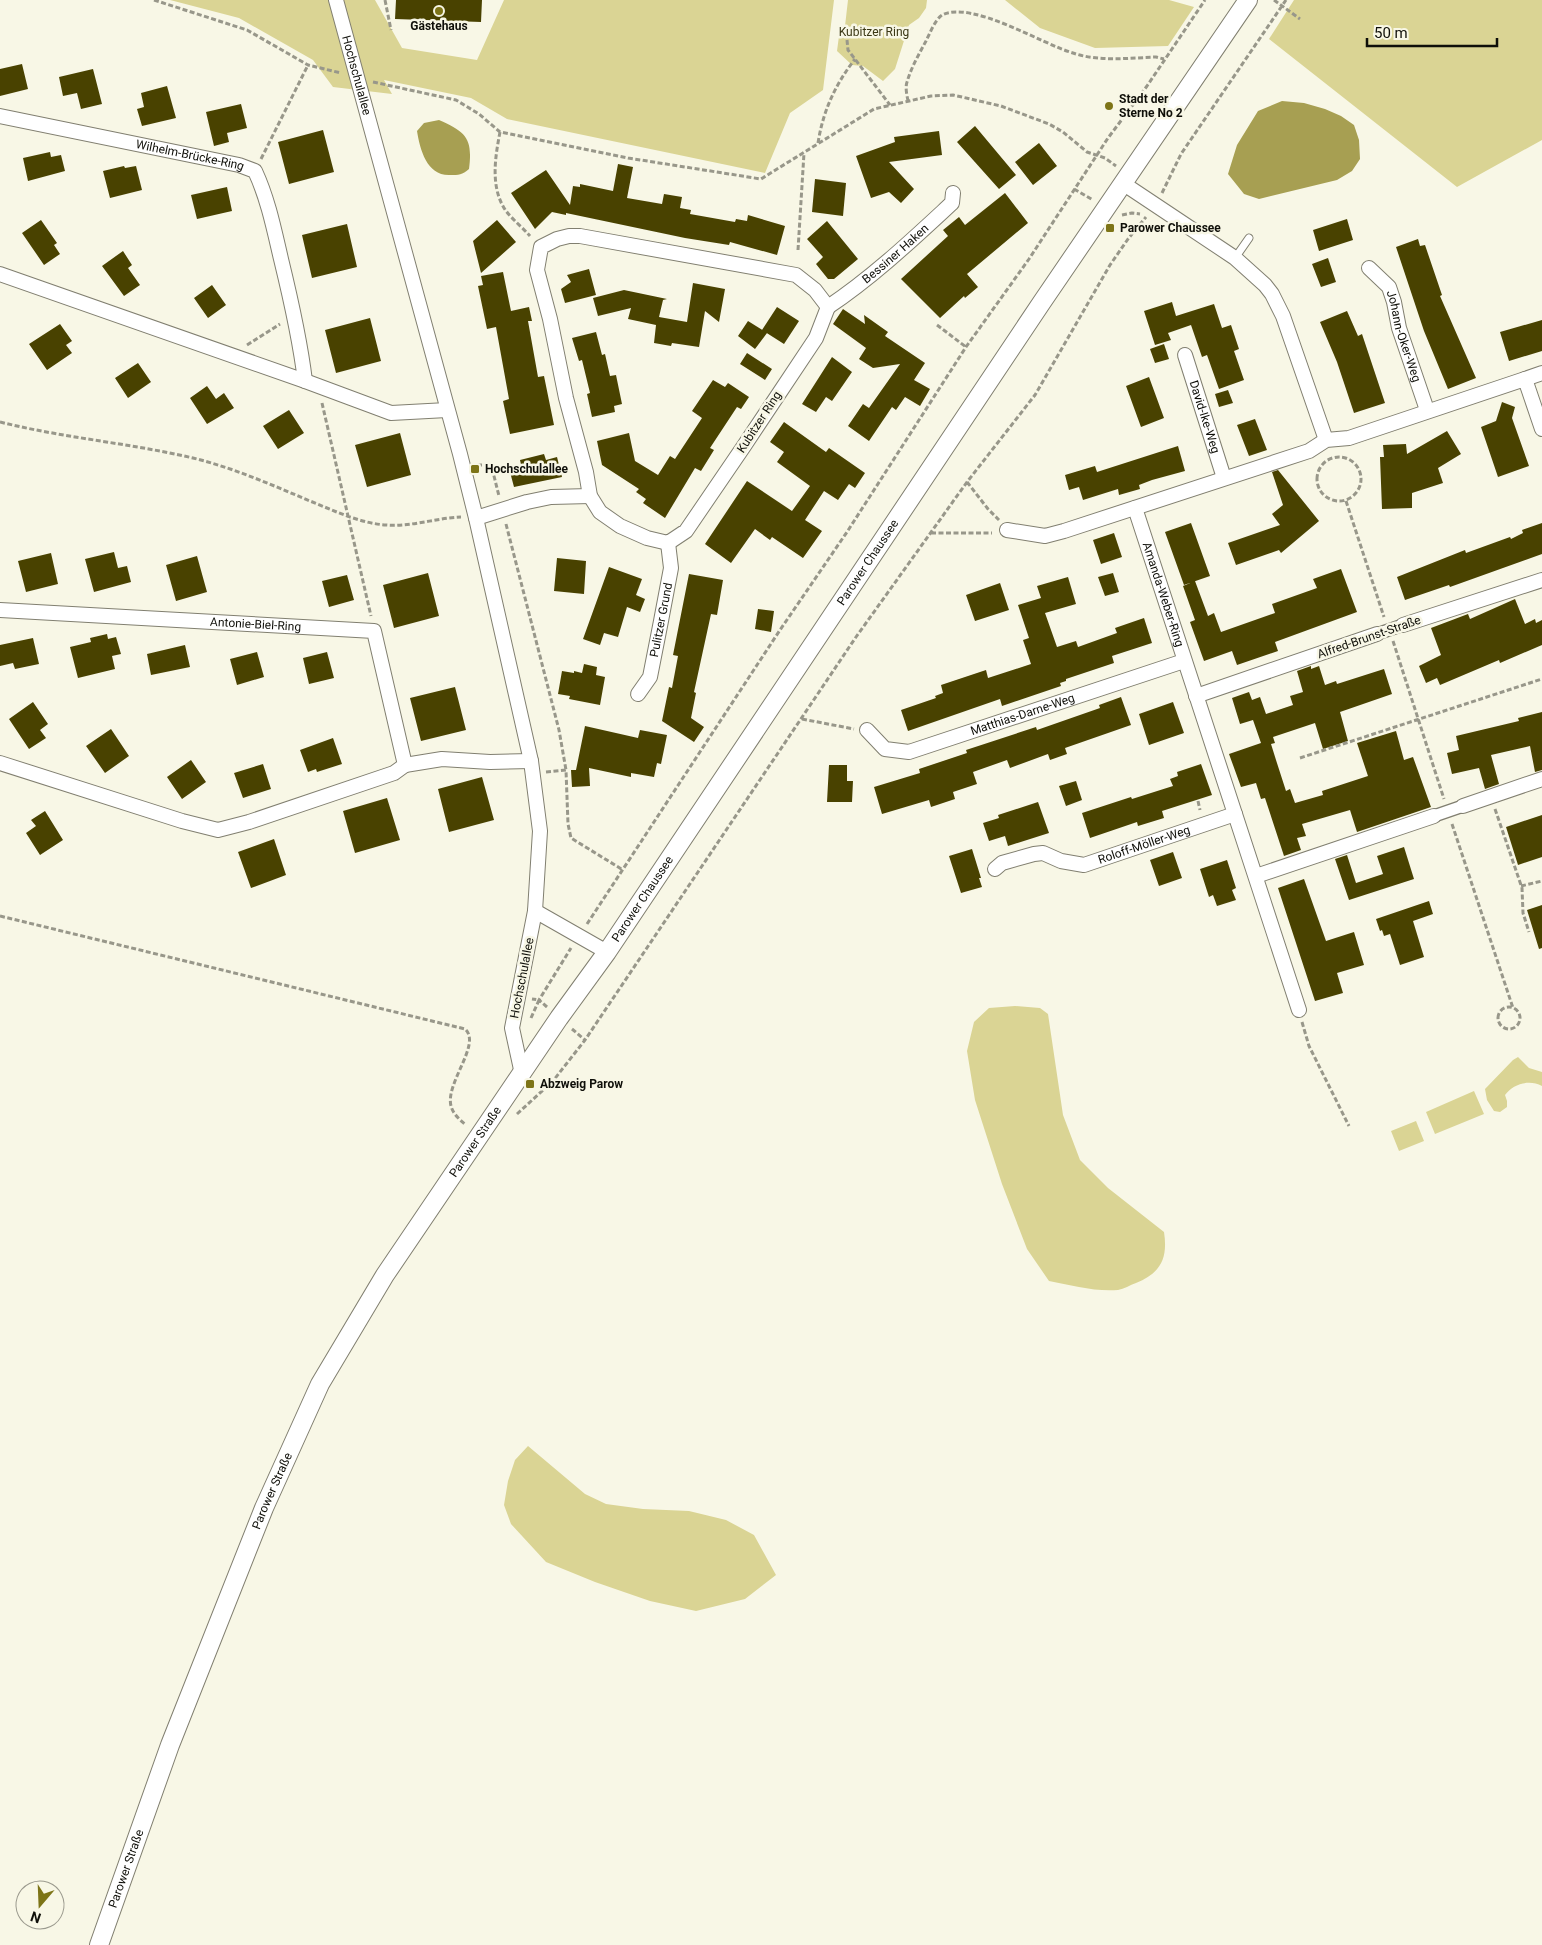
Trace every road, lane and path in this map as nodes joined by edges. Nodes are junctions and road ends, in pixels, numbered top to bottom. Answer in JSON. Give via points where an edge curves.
{"nodes":[{"id":1,"x":154,"y":0,"type":"edge"},
{"id":2,"x":336,"y":0,"type":"edge"},
{"id":3,"x":385,"y":0,"type":"edge"},
{"id":4,"x":1205,"y":0,"type":"edge"},
{"id":5,"x":1248,"y":0,"type":"edge"},
{"id":6,"x":1274,"y":0,"type":"edge"},
{"id":7,"x":1286,"y":0,"type":"edge"},
{"id":8,"x":1282,"y":6,"type":"junction"},
{"id":9,"x":1300,"y":19,"type":"dead end"},
{"id":10,"x":391,"y":30,"type":"dead end"},
{"id":11,"x":847,"y":40,"type":"dead end"},
{"id":12,"x":855,"y":59,"type":"junction"},
{"id":13,"x":1164,"y":59,"type":"junction"},
{"id":14,"x":308,"y":64,"type":"junction"},
{"id":15,"x":357,"y":78,"type":"junction"},
{"id":16,"x":908,"y":101,"type":"junction"},
{"id":17,"x":890,"y":105,"type":"junction"},
{"id":18,"x":0,"y":116,"type":"edge"},
{"id":19,"x":500,"y":132,"type":"junction"},
{"id":20,"x":818,"y":143,"type":"junction"},
{"id":21,"x":804,"y":153,"type":"junction"},
{"id":22,"x":1097,"y":156,"type":"junction"},
{"id":23,"x":255,"y":170,"type":"junction"},
{"id":24,"x":1124,"y":184,"type":"junction"},
{"id":25,"x":953,"y":193,"type":"dead end"},
{"id":26,"x":1155,"y":205,"type":"junction"},
{"id":27,"x":1145,"y":218,"type":"junction"},
{"id":28,"x":1152,"y":223,"type":"dead end"},
{"id":29,"x":1249,"y":238,"type":"dead end"},
{"id":30,"x":541,"y":247,"type":"junction"},
{"id":31,"x":798,"y":250,"type":"dead end"},
{"id":32,"x":1235,"y":258,"type":"junction"},
{"id":33,"x":1370,"y":268,"type":"dead end"},
{"id":34,"x":0,"y":274,"type":"edge"},
{"id":35,"x":828,"y":307,"type":"junction"},
{"id":36,"x":296,"y":320,"type":"junction"},
{"id":37,"x":936,"y":325,"type":"dead end"},
{"id":38,"x":966,"y":347,"type":"junction"},
{"id":39,"x":1184,"y":355,"type":"dead end"},
{"id":40,"x":235,"y":357,"type":"junction"},
{"id":41,"x":1542,"y":373,"type":"edge"},
{"id":42,"x":1525,"y":379,"type":"junction"},
{"id":43,"x":306,"y":381,"type":"junction"},
{"id":44,"x":326,"y":388,"type":"junction"},
{"id":45,"x":447,"y":410,"type":"junction"},
{"id":46,"x":1427,"y":410,"type":"junction"},
{"id":47,"x":0,"y":422,"type":"edge"},
{"id":48,"x":1542,"y":430,"type":"edge"},
{"id":49,"x":1326,"y":440,"type":"junction"},
{"id":50,"x":460,"y":454,"type":"junction"},
{"id":51,"x":1224,"y":478,"type":"junction"},
{"id":52,"x":967,"y":482,"type":"junction"},
{"id":53,"x":590,"y":496,"type":"junction"},
{"id":54,"x":1346,"y":501,"type":"junction"},
{"id":55,"x":1135,"y":508,"type":"junction"},
{"id":56,"x":502,"y":510,"type":"junction"},
{"id":57,"x":348,"y":517,"type":"junction"},
{"id":58,"x":459,"y":517,"type":"dead end"},
{"id":59,"x":476,"y":518,"type":"junction"},
{"id":60,"x":1007,"y":530,"type":"junction"},
{"id":61,"x":931,"y":533,"type":"junction"},
{"id":62,"x":668,"y":543,"type":"junction"},
{"id":63,"x":1542,"y":580,"type":"edge"},
{"id":64,"x":0,"y":610,"type":"edge"},
{"id":65,"x":1402,"y":625,"type":"joint"},
{"id":66,"x":374,"y":631,"type":"junction"},
{"id":67,"x":1383,"y":632,"type":"junction"},
{"id":68,"x":1184,"y":662,"type":"junction"},
{"id":69,"x":1542,"y":678,"type":"edge"},
{"id":70,"x":638,"y":694,"type":"dead end"},
{"id":71,"x":1196,"y":696,"type":"junction"},
{"id":72,"x":802,"y":719,"type":"junction"},
{"id":73,"x":1418,"y":719,"type":"junction"},
{"id":74,"x":867,"y":730,"type":"joint"},
{"id":75,"x":1300,"y":758,"type":"dead end"},
{"id":76,"x":0,"y":763,"type":"edge"},
{"id":77,"x":405,"y":765,"type":"junction"},
{"id":78,"x":532,"y":766,"type":"junction"},
{"id":79,"x":566,"y":770,"type":"junction"},
{"id":80,"x":1542,"y":779,"type":"edge"},
{"id":81,"x":1492,"y":796,"type":"junction"},
{"id":82,"x":1463,"y":806,"type":"joint"},
{"id":83,"x":1448,"y":811,"type":"junction"},
{"id":84,"x":1235,"y":814,"type":"junction"},
{"id":85,"x":1434,"y":816,"type":"joint"},
{"id":86,"x":996,"y":869,"type":"dead end"},
{"id":87,"x":623,"y":870,"type":"junction"},
{"id":88,"x":1256,"y":876,"type":"junction"},
{"id":89,"x":1542,"y":881,"type":"edge"},
{"id":90,"x":1521,"y":886,"type":"junction"},
{"id":91,"x":535,"y":910,"type":"junction"},
{"id":92,"x":0,"y":916,"type":"edge"},
{"id":93,"x":1529,"y":932,"type":"dead end"},
{"id":94,"x":579,"y":935,"type":"junction"},
{"id":95,"x":607,"y":952,"type":"junction"},
{"id":96,"x":1513,"y":1008,"type":"junction"},
{"id":97,"x":1298,"y":1010,"type":"joint"},
{"id":98,"x":522,"y":1074,"type":"junction"},
{"id":99,"x":514,"y":1117,"type":"dead end"},
{"id":100,"x":1349,"y":1126,"type":"dead end"},
{"id":101,"x":479,"y":1137,"type":"junction"},
{"id":102,"x":99,"y":1945,"type":"edge"}],
"edges":[{"from":1,"to":14,"type":"path","via":[[247,30]]},
{"from":2,"to":15,"type":"street","name":"Hochschulallee"},
{"from":3,"to":10,"type":"path"},
{"from":4,"to":13,"type":"path"},
{"from":5,"to":24,"type":"street","name":"Parower Chaussee"},
{"from":6,"to":8,"type":"path"},
{"from":7,"to":8,"type":"path"},
{"from":8,"to":9,"type":"path"},
{"from":8,"to":26,"type":"path","via":[[1182,154]]},
{"from":11,"to":12,"type":"path","via":[[848,50]]},
{"from":12,"to":17,"type":"path"},
{"from":12,"to":20,"type":"path","via":[[831,95]]},
{"from":13,"to":16,"type":"path","via":[[1080,55],[1014,25],[965,10],[951,10],[940,16],[918,57],[906,84]]},
{"from":13,"to":22,"type":"path"},
{"from":14,"to":15,"type":"path"},
{"from":14,"to":23,"type":"path"},
{"from":15,"to":19,"type":"path","via":[[456,100]]},
{"from":15,"to":45,"type":"street","name":"Hochschulallee"},
{"from":16,"to":17,"type":"path"},
{"from":16,"to":22,"type":"path","via":[[953,95],[1001,106],[1049,124]]},
{"from":17,"to":20,"type":"path","via":[[865,113]]},
{"from":18,"to":23,"type":"street","name":"Wilhelm-Brücke-Ring"},
{"from":19,"to":21,"type":"path","via":[[628,158],[761,178]]},
{"from":19,"to":30,"type":"path","via":[[495,179],[501,201],[506,211]]},
{"from":20,"to":21,"type":"path"},
{"from":21,"to":31,"type":"path"},
{"from":22,"to":38,"type":"path"},
{"from":23,"to":36,"type":"street","name":"Wilhelm-Brücke-Ring","via":[[271,215]]},
{"from":24,"to":26,"type":"street"},
{"from":24,"to":95,"type":"street","name":"Parower Chaussee"},
{"from":25,"to":35,"type":"street","name":"Bessiner Haken","via":[[952,203]]},
{"from":26,"to":27,"type":"path"},
{"from":26,"to":32,"type":"street"},
{"from":27,"to":28,"type":"path"},
{"from":27,"to":52,"type":"path","via":[[1110,265],[1034,395]]},
{"from":29,"to":32,"type":"lane"},
{"from":30,"to":35,"type":"street","via":[[580,236],[796,275],[815,290]]},
{"from":30,"to":53,"type":"street","via":[[537,270]]},
{"from":32,"to":49,"type":"street","via":[[1265,285],[1278,304]]},
{"from":33,"to":46,"type":"street","name":"Johann-Oker-Weg","via":[[1389,287],[1399,328]]},
{"from":34,"to":40,"type":"street"},
{"from":35,"to":62,"type":"street","name":"Kubitzer Ring","via":[[816,338],[686,532]]},
{"from":36,"to":40,"type":"path","via":[[279,324],[237,351]]},
{"from":36,"to":43,"type":"street","name":"Wilhelm-Brücke-Ring"},
{"from":37,"to":38,"type":"path"},
{"from":38,"to":87,"type":"path"},
{"from":39,"to":51,"type":"street","name":"David-Ike-Weg"},
{"from":40,"to":43,"type":"street"},
{"from":41,"to":42,"type":"street"},
{"from":42,"to":46,"type":"street"},
{"from":42,"to":48,"type":"street"},
{"from":43,"to":44,"type":"street"},
{"from":44,"to":45,"type":"street","via":[[391,413]]},
{"from":44,"to":57,"type":"path","via":[[322,402]]},
{"from":45,"to":50,"type":"street","name":"Hochschulallee"},
{"from":46,"to":49,"type":"street","via":[[1349,438]]},
{"from":47,"to":57,"type":"path","via":[[224,467]]},
{"from":49,"to":51,"type":"street","via":[[1309,450]]},
{"from":50,"to":56,"type":"path","via":[[468,453],[472,465],[486,465],[493,472]]},
{"from":50,"to":59,"type":"street","name":"Hochschulallee"},
{"from":51,"to":55,"type":"street"},
{"from":52,"to":60,"type":"path"},
{"from":52,"to":61,"type":"path"},
{"from":53,"to":56,"type":"street","via":[[551,497]]},
{"from":53,"to":62,"type":"street","via":[[600,512],[620,526]]},
{"from":54,"to":54,"type":"path","via":[[1331,500],[1320,491],[1317,477],[1329,459],[1344,457],[1360,471],[1361,486]]},
{"from":54,"to":67,"type":"path"},
{"from":55,"to":60,"type":"street","via":[[1045,536]]},
{"from":55,"to":68,"type":"street","name":"Amanda-Weber-Ring"},
{"from":56,"to":59,"type":"street"},
{"from":56,"to":79,"type":"path","via":[[555,714]]},
{"from":57,"to":58,"type":"path","via":[[385,525]]},
{"from":57,"to":66,"type":"path"},
{"from":59,"to":78,"type":"street","name":"Hochschulallee"},
{"from":60,"to":61,"type":"path","via":[[986,534]]},
{"from":61,"to":72,"type":"path"},
{"from":62,"to":70,"type":"street","name":"Pulitzer Grund","via":[[671,568],[664,608],[650,677]]},
{"from":63,"to":65,"type":"street","name":"Alfred-Brunst-Straße"},
{"from":64,"to":66,"type":"street","name":"Antonie-Biel-Ring"},
{"from":65,"to":67,"type":"street","name":"Alfred-Brunst-Straße"},
{"from":66,"to":77,"type":"street"},
{"from":67,"to":71,"type":"street","name":"Alfred-Brunst-Straße"},
{"from":67,"to":73,"type":"path"},
{"from":68,"to":71,"type":"street","name":"Amanda-Weber-Ring"},
{"from":68,"to":74,"type":"street","name":"Matthias-Darne-Weg","via":[[909,752],[885,750]]},
{"from":69,"to":73,"type":"path"},
{"from":71,"to":84,"type":"street","name":"Amanda-Weber-Ring"},
{"from":72,"to":74,"type":"path"},
{"from":72,"to":99,"type":"path","via":[[585,1040],[553,1081]]},
{"from":73,"to":75,"type":"path"},
{"from":73,"to":83,"type":"path"},
{"from":76,"to":77,"type":"street","via":[[218,830],[394,773]]},
{"from":77,"to":78,"type":"street","via":[[442,759]]},
{"from":78,"to":79,"type":"path","via":[[546,772]]},
{"from":78,"to":91,"type":"street","name":"Hochschulallee","via":[[540,832]]},
{"from":79,"to":87,"type":"path","via":[[568,824],[572,838]]},
{"from":80,"to":81,"type":"street"},
{"from":81,"to":82,"type":"street"},
{"from":81,"to":90,"type":"path"},
{"from":82,"to":83,"type":"street"},
{"from":83,"to":85,"type":"street"},
{"from":83,"to":96,"type":"path"},
{"from":84,"to":86,"type":"street","name":"Roloff-Möller-Weg","via":[[1084,865],[1061,861],[1043,853],[1002,864]]},
{"from":84,"to":88,"type":"street","name":"Amanda-Weber-Ring"},
{"from":85,"to":88,"type":"street"},
{"from":87,"to":94,"type":"path"},
{"from":88,"to":97,"type":"street","name":"Amanda-Weber-Ring"},
{"from":89,"to":90,"type":"path"},
{"from":90,"to":93,"type":"path","via":[[1523,913]]},
{"from":91,"to":94,"type":"street"},
{"from":91,"to":98,"type":"street","name":"Hochschulallee","via":[[512,1028]]},
{"from":92,"to":101,"type":"path","via":[[465,1029],[470,1033],[468,1051],[453,1083],[451,1106]]},
{"from":94,"to":95,"type":"street"},
{"from":95,"to":98,"type":"street","name":"Parower Chaussee"},
{"from":96,"to":96,"type":"path","via":[[1519,1020],[1512,1028],[1506,1028],[1500,1024],[1498,1014],[1503,1009]]},
{"from":97,"to":100,"type":"path","via":[[1310,1046]]},
{"from":98,"to":101,"type":"street","name":"Parower Straße"},
{"from":101,"to":102,"type":"street","name":"Parower Straße","via":[[385,1275],[320,1384],[264,1508],[170,1746]]}]}
